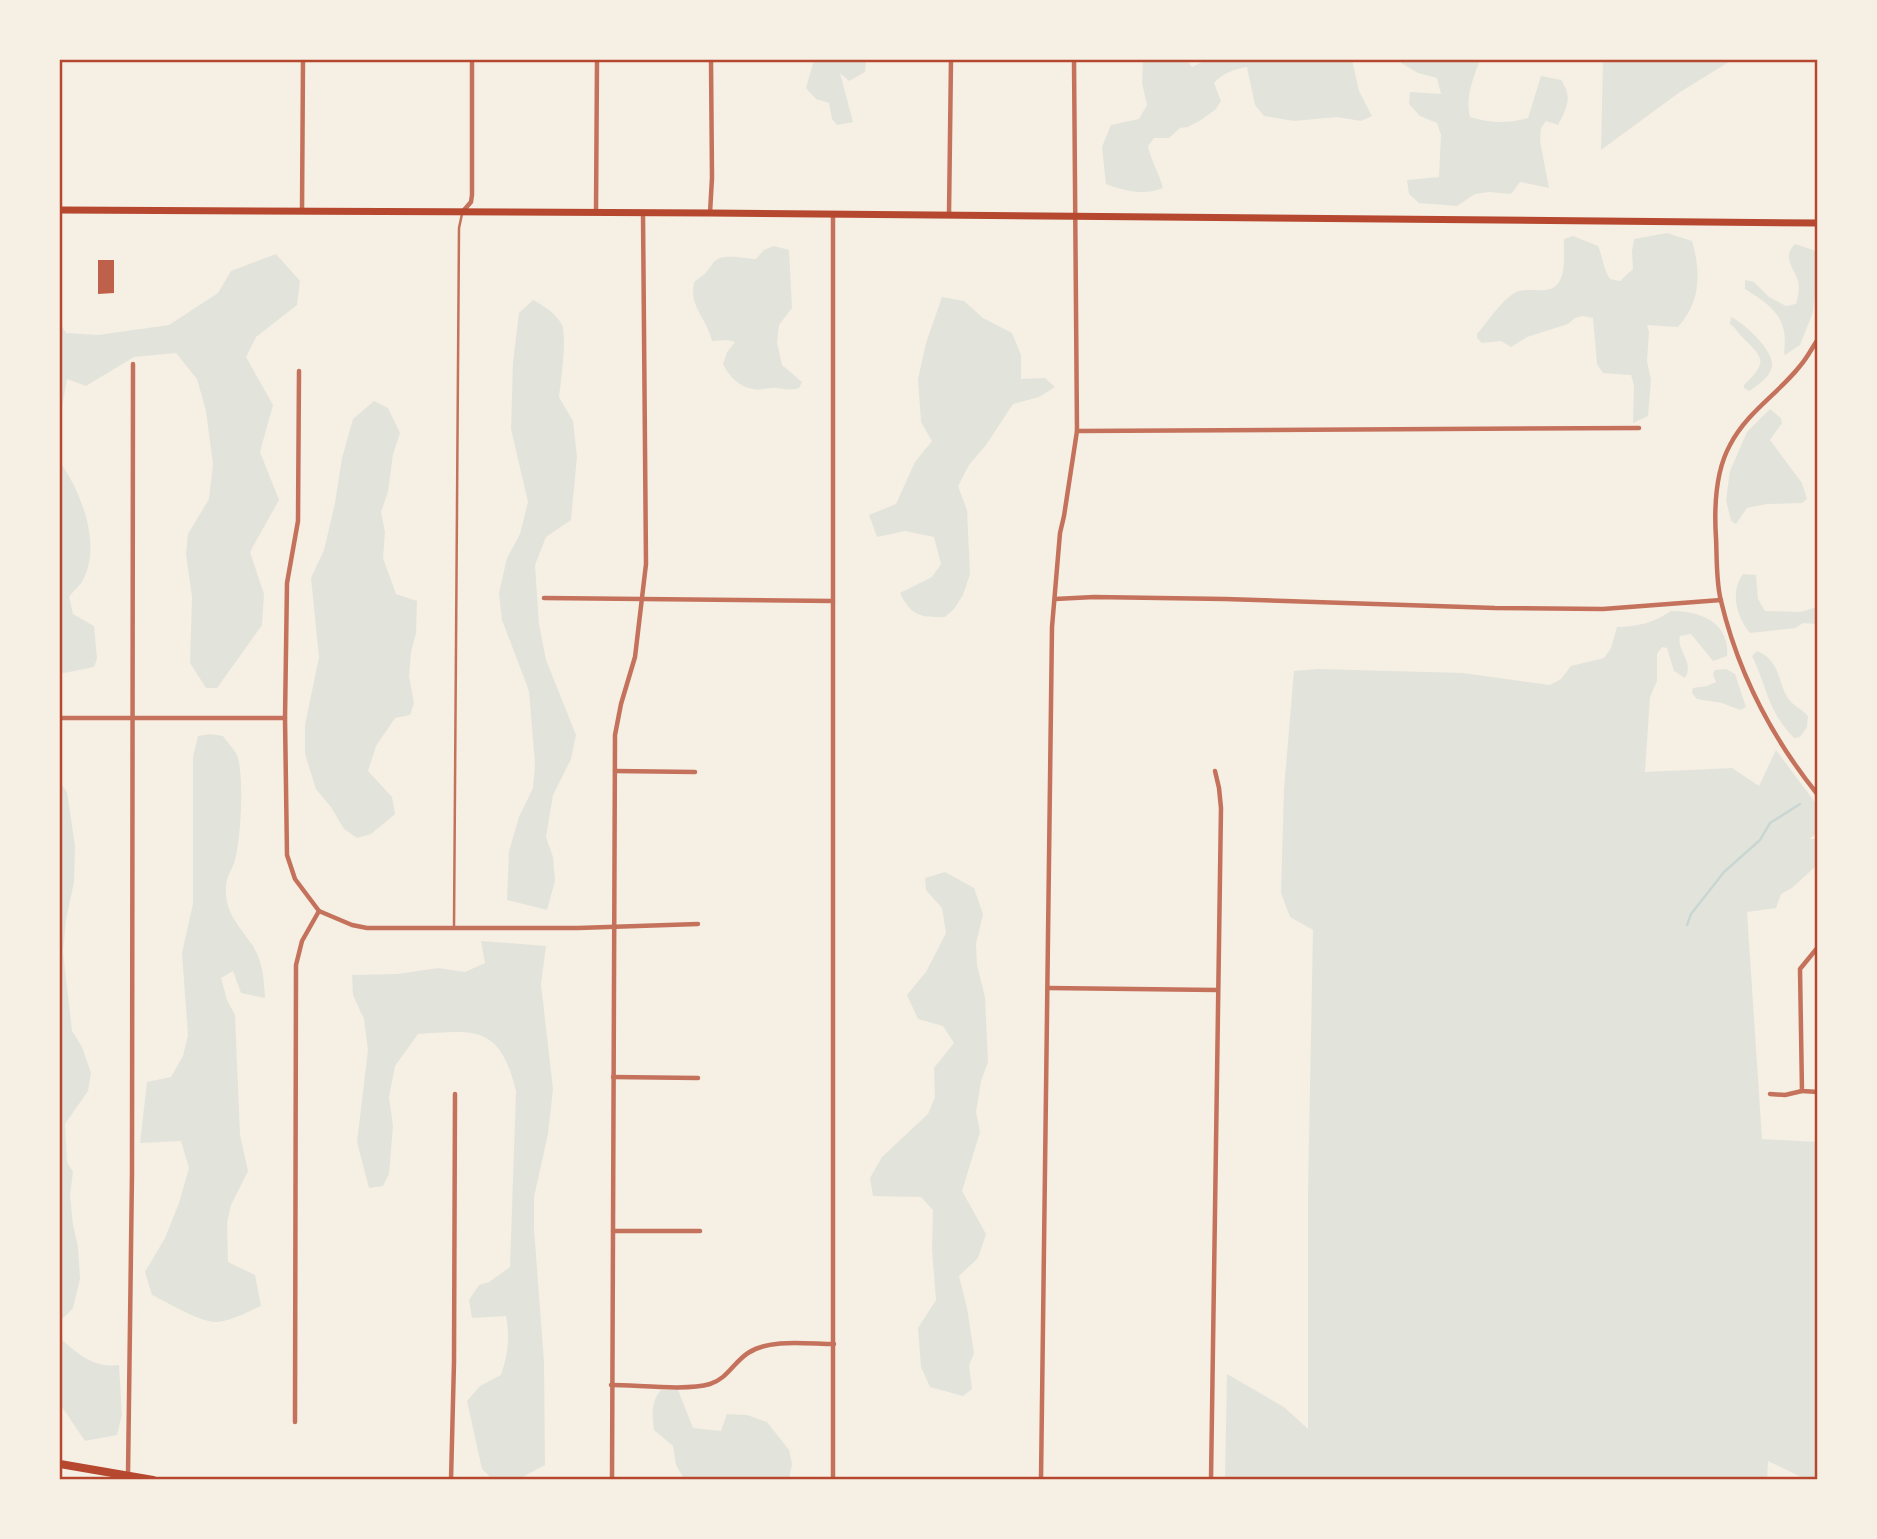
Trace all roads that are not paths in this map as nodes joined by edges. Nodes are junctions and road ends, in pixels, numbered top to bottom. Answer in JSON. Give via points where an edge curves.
{"nodes":[{"id":1,"x":303,"y":60,"type":"edge"},
{"id":2,"x":472,"y":60,"type":"edge"},
{"id":3,"x":597,"y":60,"type":"edge"},
{"id":4,"x":711,"y":60,"type":"edge"},
{"id":5,"x":951,"y":60,"type":"edge"},
{"id":6,"x":1074,"y":60,"type":"edge"},
{"id":7,"x":60,"y":210,"type":"edge"},
{"id":8,"x":302,"y":211,"type":"junction"},
{"id":9,"x":463,"y":212,"type":"junction"},
{"id":10,"x":596,"y":212,"type":"junction"},
{"id":11,"x":643,"y":213,"type":"junction"},
{"id":12,"x":710,"y":213,"type":"junction"},
{"id":13,"x":833,"y":214,"type":"junction"},
{"id":14,"x":949,"y":215,"type":"junction"},
{"id":15,"x":1074,"y":217,"type":"junction"},
{"id":16,"x":1818,"y":222,"type":"edge"},
{"id":17,"x":1818,"y":339,"type":"edge"},
{"id":18,"x":133,"y":364,"type":"dead end"},
{"id":19,"x":299,"y":371,"type":"dead end"},
{"id":20,"x":1639,"y":428,"type":"dead end"},
{"id":21,"x":1077,"y":431,"type":"junction"},
{"id":22,"x":643,"y":597,"type":"junction"},
{"id":23,"x":544,"y":598,"type":"dead end"},
{"id":24,"x":1055,"y":599,"type":"junction"},
{"id":25,"x":1721,"y":600,"type":"junction"},
{"id":26,"x":833,"y":601,"type":"junction"},
{"id":27,"x":60,"y":718,"type":"edge"},
{"id":28,"x":285,"y":718,"type":"junction"},
{"id":29,"x":132,"y":719,"type":"junction"},
{"id":30,"x":615,"y":771,"type":"junction"},
{"id":31,"x":1215,"y":771,"type":"dead end"},
{"id":32,"x":695,"y":772,"type":"dead end"},
{"id":33,"x":1818,"y":794,"type":"edge"},
{"id":34,"x":319,"y":911,"type":"junction"},
{"id":35,"x":698,"y":924,"type":"dead end"},
{"id":36,"x":614,"y":926,"type":"junction"},
{"id":37,"x":454,"y":927,"type":"junction"},
{"id":38,"x":1818,"y":947,"type":"edge"},
{"id":39,"x":1048,"y":988,"type":"junction"},
{"id":40,"x":1217,"y":990,"type":"junction"},
{"id":41,"x":613,"y":1077,"type":"junction"},
{"id":42,"x":698,"y":1078,"type":"dead end"},
{"id":43,"x":1802,"y":1091,"type":"junction"},
{"id":44,"x":1818,"y":1092,"type":"edge"},
{"id":45,"x":455,"y":1094,"type":"dead end"},
{"id":46,"x":1770,"y":1094,"type":"dead end"},
{"id":47,"x":613,"y":1231,"type":"junction"},
{"id":48,"x":700,"y":1231,"type":"dead end"},
{"id":49,"x":834,"y":1345,"type":"junction"},
{"id":50,"x":611,"y":1385,"type":"junction"},
{"id":51,"x":295,"y":1422,"type":"dead end"},
{"id":52,"x":60,"y":1464,"type":"edge"},
{"id":53,"x":124,"y":1477,"type":"edge"},
{"id":54,"x":139,"y":1478,"type":"edge"},
{"id":55,"x":153,"y":1479,"type":"edge"},
{"id":56,"x":451,"y":1479,"type":"edge"},
{"id":57,"x":612,"y":1479,"type":"edge"},
{"id":58,"x":833,"y":1479,"type":"edge"},
{"id":59,"x":1041,"y":1479,"type":"edge"},
{"id":60,"x":1211,"y":1479,"type":"edge"}],
"edges":[{"from":1,"to":8,"type":"street"},
{"from":2,"to":9,"type":"street","via":[[472,195]]},
{"from":3,"to":10,"type":"street"},
{"from":4,"to":12,"type":"street"},
{"from":5,"to":14,"type":"street"},
{"from":6,"to":15,"type":"street"},
{"from":7,"to":8,"type":"main road"},
{"from":8,"to":9,"type":"main road"},
{"from":9,"to":10,"type":"main road"},
{"from":9,"to":37,"type":"lane","via":[[459,228]]},
{"from":10,"to":11,"type":"main road"},
{"from":11,"to":12,"type":"main road"},
{"from":11,"to":22,"type":"street"},
{"from":12,"to":13,"type":"main road"},
{"from":13,"to":14,"type":"main road"},
{"from":13,"to":26,"type":"street"},
{"from":14,"to":15,"type":"main road"},
{"from":15,"to":16,"type":"main road"},
{"from":15,"to":21,"type":"street"},
{"from":17,"to":25,"type":"street","via":[[1799,368],[1742,426],[1725,456],[1718,478],[1715,522]]},
{"from":18,"to":29,"type":"street"},
{"from":19,"to":28,"type":"street","via":[[298,521],[287,583]]},
{"from":20,"to":21,"type":"street"},
{"from":21,"to":24,"type":"street","via":[[1060,533]]},
{"from":22,"to":23,"type":"street"},
{"from":22,"to":26,"type":"street"},
{"from":22,"to":30,"type":"street","via":[[635,657],[617,719]]},
{"from":24,"to":25,"type":"street","via":[[1603,609]]},
{"from":24,"to":39,"type":"street"},
{"from":25,"to":33,"type":"street","via":[[1741,663],[1767,720]]},
{"from":26,"to":49,"type":"street"},
{"from":27,"to":29,"type":"street"},
{"from":28,"to":29,"type":"street"},
{"from":28,"to":34,"type":"street","via":[[287,855],[295,879]]},
{"from":29,"to":53,"type":"street","via":[[132,1173]]},
{"from":30,"to":32,"type":"street"},
{"from":30,"to":36,"type":"street"},
{"from":31,"to":40,"type":"street","via":[[1221,808]]},
{"from":34,"to":37,"type":"street","via":[[360,927]]},
{"from":34,"to":51,"type":"street","via":[[302,941],[296,965]]},
{"from":35,"to":36,"type":"street"},
{"from":36,"to":37,"type":"street"},
{"from":36,"to":41,"type":"street"},
{"from":38,"to":43,"type":"street","via":[[1801,969]]},
{"from":39,"to":40,"type":"street"},
{"from":39,"to":59,"type":"street"},
{"from":40,"to":60,"type":"street"},
{"from":41,"to":42,"type":"street"},
{"from":41,"to":47,"type":"street"},
{"from":43,"to":44,"type":"street"},
{"from":43,"to":46,"type":"street"},
{"from":45,"to":56,"type":"street"},
{"from":47,"to":48,"type":"street"},
{"from":47,"to":50,"type":"street"},
{"from":49,"to":50,"type":"street","via":[[759,1347],[719,1380],[700,1386]]},
{"from":49,"to":58,"type":"street"},
{"from":50,"to":57,"type":"street"},
{"from":52,"to":53,"type":"main road"},
{"from":53,"to":54,"type":"main road"},
{"from":54,"to":55,"type":"main road"}]}
